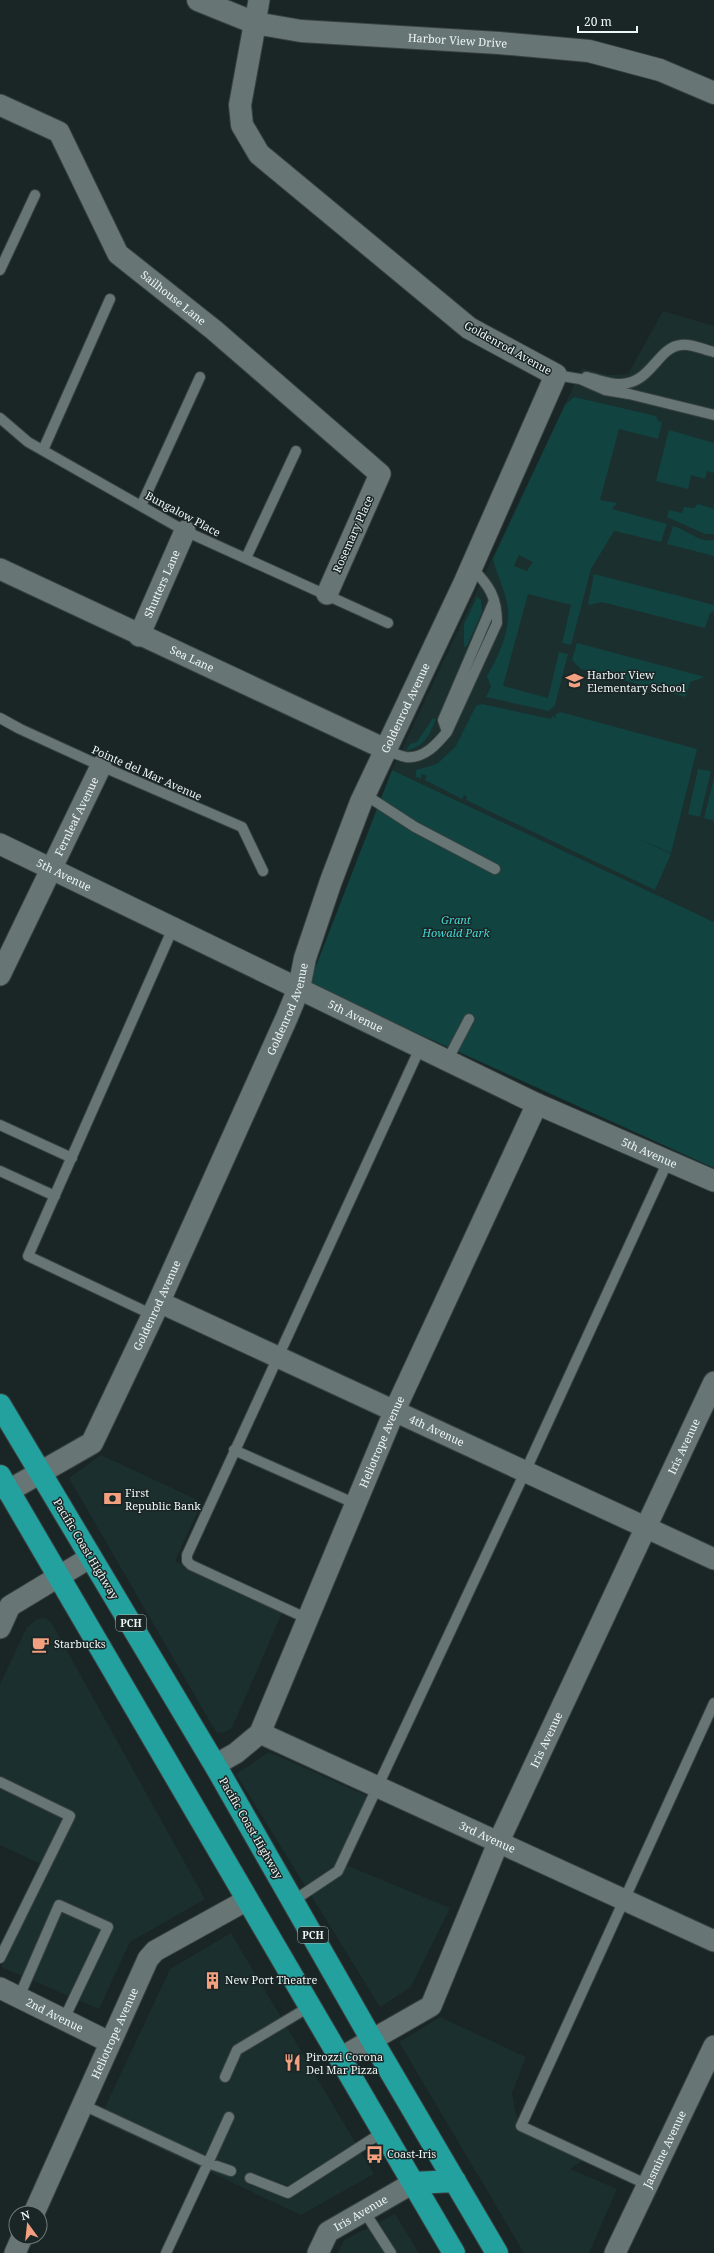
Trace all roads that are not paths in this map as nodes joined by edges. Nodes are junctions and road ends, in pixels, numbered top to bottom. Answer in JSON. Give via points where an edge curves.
{"nodes":[{"id":1,"x":198,"y":0,"type":"edge"},
{"id":2,"x":259,"y":0,"type":"edge"},
{"id":3,"x":255,"y":23,"type":"junction"},
{"id":4,"x":714,"y":93,"type":"edge"},
{"id":5,"x":0,"y":106,"type":"edge"},
{"id":6,"x":35,"y":195,"type":"dead end"},
{"id":7,"x":0,"y":270,"type":"edge"},
{"id":8,"x":110,"y":299,"type":"dead end"},
{"id":9,"x":714,"y":352,"type":"edge"},
{"id":10,"x":556,"y":375,"type":"junction"},
{"id":11,"x":200,"y":377,"type":"dead end"},
{"id":12,"x":579,"y":379,"type":"junction"},
{"id":13,"x":714,"y":415,"type":"edge"},
{"id":14,"x":0,"y":418,"type":"edge"},
{"id":15,"x":43,"y":450,"type":"junction"},
{"id":16,"x":296,"y":450,"type":"dead end"},
{"id":17,"x":380,"y":474,"type":"joint"},
{"id":18,"x":141,"y":506,"type":"junction"},
{"id":19,"x":185,"y":531,"type":"junction"},
{"id":20,"x":246,"y":558,"type":"junction"},
{"id":21,"x":471,"y":567,"type":"junction"},
{"id":22,"x":0,"y":569,"type":"edge"},
{"id":23,"x":327,"y":594,"type":"junction"},
{"id":24,"x":388,"y":623,"type":"dead end"},
{"id":25,"x":139,"y":636,"type":"junction"},
{"id":26,"x":0,"y":718,"type":"edge"},
{"id":27,"x":385,"y":749,"type":"junction"},
{"id":28,"x":101,"y":766,"type":"junction"},
{"id":29,"x":364,"y":794,"type":"junction"},
{"id":30,"x":0,"y":844,"type":"edge"},
{"id":31,"x":495,"y":869,"type":"dead end"},
{"id":32,"x":51,"y":870,"type":"junction"},
{"id":33,"x":263,"y":871,"type":"dead end"},
{"id":34,"x":173,"y":928,"type":"junction"},
{"id":35,"x":0,"y":975,"type":"edge"},
{"id":36,"x":299,"y":988,"type":"junction"},
{"id":37,"x":469,"y":1019,"type":"dead end"},
{"id":38,"x":420,"y":1048,"type":"junction"},
{"id":39,"x":446,"y":1061,"type":"junction"},
{"id":40,"x":537,"y":1104,"type":"junction"},
{"id":41,"x":0,"y":1126,"type":"edge"},
{"id":42,"x":72,"y":1158,"type":"junction"},
{"id":43,"x":668,"y":1162,"type":"junction"},
{"id":44,"x":0,"y":1172,"type":"edge"},
{"id":45,"x":714,"y":1181,"type":"edge"},
{"id":46,"x":55,"y":1196,"type":"junction"},
{"id":47,"x":156,"y":1308,"type":"junction"},
{"id":48,"x":276,"y":1357,"type":"junction"},
{"id":49,"x":714,"y":1382,"type":"edge"},
{"id":50,"x":0,"y":1405,"type":"edge"},
{"id":51,"x":394,"y":1412,"type":"junction"},
{"id":52,"x":234,"y":1450,"type":"junction"},
{"id":53,"x":526,"y":1472,"type":"junction"},
{"id":54,"x":41,"y":1473,"type":"junction"},
{"id":55,"x":4,"y":1484,"type":"edge"},
{"id":56,"x":356,"y":1504,"type":"junction"},
{"id":57,"x":647,"y":1527,"type":"junction"},
{"id":58,"x":91,"y":1557,"type":"junction"},
{"id":59,"x":714,"y":1559,"type":"edge"},
{"id":60,"x":58,"y":1578,"type":"junction"},
{"id":61,"x":308,"y":1619,"type":"junction"},
{"id":62,"x":0,"y":1628,"type":"edge"},
{"id":63,"x":714,"y":1703,"type":"edge"},
{"id":64,"x":260,"y":1733,"type":"junction"},
{"id":65,"x":215,"y":1765,"type":"junction"},
{"id":66,"x":0,"y":1782,"type":"edge"},
{"id":67,"x":379,"y":1787,"type":"junction"},
{"id":68,"x":498,"y":1843,"type":"junction"},
{"id":69,"x":623,"y":1899,"type":"junction"},
{"id":70,"x":246,"y":1900,"type":"junction"},
{"id":71,"x":293,"y":1901,"type":"junction"},
{"id":72,"x":714,"y":1941,"type":"edge"},
{"id":73,"x":0,"y":1958,"type":"edge"},
{"id":74,"x":0,"y":1988,"type":"edge"},
{"id":75,"x":19,"y":1997,"type":"junction"},
{"id":76,"x":309,"y":2007,"type":"junction"},
{"id":77,"x":64,"y":2019,"type":"junction"},
{"id":78,"x":372,"y":2040,"type":"junction"},
{"id":79,"x":109,"y":2042,"type":"junction"},
{"id":80,"x":714,"y":2046,"type":"edge"},
{"id":81,"x":340,"y":2058,"type":"junction"},
{"id":82,"x":225,"y":2077,"type":"dead end"},
{"id":83,"x":83,"y":2105,"type":"junction"},
{"id":84,"x":229,"y":2117,"type":"dead end"},
{"id":85,"x":383,"y":2132,"type":"junction"},
{"id":86,"x":208,"y":2163,"type":"junction"},
{"id":87,"x":231,"y":2171,"type":"dead end"},
{"id":88,"x":250,"y":2178,"type":"dead end"},
{"id":89,"x":455,"y":2181,"type":"junction"},
{"id":90,"x":413,"y":2183,"type":"junction"},
{"id":91,"x":648,"y":2186,"type":"junction"},
{"id":92,"x":38,"y":2205,"type":"edge"},
{"id":93,"x":364,"y":2211,"type":"junction"},
{"id":94,"x":166,"y":2253,"type":"edge"},
{"id":95,"x":318,"y":2253,"type":"edge"},
{"id":96,"x":390,"y":2253,"type":"edge"},
{"id":97,"x":454,"y":2253,"type":"edge"},
{"id":98,"x":497,"y":2253,"type":"edge"},
{"id":99,"x":615,"y":2253,"type":"edge"}],
"edges":[{"from":1,"to":3,"type":"street","name":"Harbor View Drive"},
{"from":2,"to":3,"type":"street","name":"Goldenrod Avenue"},
{"from":3,"to":4,"type":"street","name":"Harbor View Drive","via":[[301,31],[589,51],[660,70]]},
{"from":3,"to":10,"type":"street","name":"Goldenrod Avenue","via":[[240,105],[242,125],[259,154],[469,328]]},
{"from":5,"to":17,"type":"street","name":"Sailhouse Lane","via":[[59,132],[118,254],[214,330]]},
{"from":6,"to":7,"type":"lane"},
{"from":8,"to":15,"type":"lane"},
{"from":9,"to":12,"type":"lane","via":[[682,344],[666,351],[650,371],[638,379],[622,384],[584,377]]},
{"from":10,"to":12,"type":"lane"},
{"from":10,"to":21,"type":"street","name":"Goldenrod Avenue"},
{"from":11,"to":18,"type":"lane"},
{"from":12,"to":13,"type":"lane","via":[[605,390]]},
{"from":14,"to":15,"type":"lane","name":"Bungalow Place","via":[[28,442]]},
{"from":15,"to":18,"type":"lane","name":"Bungalow Place"},
{"from":16,"to":20,"type":"lane"},
{"from":17,"to":23,"type":"street","name":"Rosemary Place"},
{"from":18,"to":19,"type":"lane","name":"Bungalow Place"},
{"from":19,"to":20,"type":"lane","name":"Bungalow Place"},
{"from":19,"to":25,"type":"street","name":"Shutters Lane"},
{"from":20,"to":23,"type":"lane","name":"Bungalow Place"},
{"from":21,"to":27,"type":"street","name":"Goldenrod Avenue"},
{"from":21,"to":27,"type":"lane","via":[[488,585],[497,612],[497,623],[447,732],[436,746],[420,755],[406,757]]},
{"from":22,"to":25,"type":"street","name":"Sea Lane"},
{"from":23,"to":24,"type":"lane","name":"Bungalow Place"},
{"from":25,"to":27,"type":"street","name":"Sea Lane"},
{"from":26,"to":28,"type":"lane","name":"Pointe del Mar Avenue"},
{"from":27,"to":29,"type":"street","name":"Goldenrod Avenue"},
{"from":28,"to":32,"type":"street","name":"Fernleaf Avenue"},
{"from":28,"to":33,"type":"lane","name":"Pointe del Mar Avenue","via":[[242,827]]},
{"from":29,"to":31,"type":"lane","via":[[415,828]]},
{"from":29,"to":36,"type":"street","name":"Goldenrod Avenue","via":[[305,958]]},
{"from":30,"to":32,"type":"street","name":"5th Avenue"},
{"from":32,"to":34,"type":"street","name":"5th Avenue"},
{"from":32,"to":35,"type":"street","name":"Fernleaf Avenue"},
{"from":34,"to":36,"type":"street","name":"5th Avenue"},
{"from":34,"to":42,"type":"lane"},
{"from":36,"to":38,"type":"street","name":"5th Avenue"},
{"from":36,"to":47,"type":"street","name":"Goldenrod Avenue"},
{"from":37,"to":39,"type":"lane"},
{"from":38,"to":39,"type":"street","name":"5th Avenue"},
{"from":38,"to":48,"type":"lane"},
{"from":39,"to":40,"type":"street","name":"5th Avenue"},
{"from":40,"to":43,"type":"street","name":"5th Avenue"},
{"from":40,"to":51,"type":"street","name":"Heliotrope Avenue"},
{"from":41,"to":42,"type":"lane"},
{"from":42,"to":46,"type":"lane"},
{"from":43,"to":45,"type":"street","name":"5th Avenue"},
{"from":43,"to":53,"type":"lane"},
{"from":44,"to":46,"type":"lane"},
{"from":46,"to":47,"type":"lane","via":[[28,1256]]},
{"from":47,"to":48,"type":"street","name":"4th Avenue"},
{"from":47,"to":54,"type":"street","name":"Goldenrod Avenue","via":[[92,1443]]},
{"from":48,"to":51,"type":"street","name":"4th Avenue"},
{"from":48,"to":52,"type":"lane"},
{"from":49,"to":57,"type":"street","name":"Iris Avenue"},
{"from":50,"to":54,"type":"highway","name":"Pacific Coast Highway","number":"PCH"},
{"from":51,"to":53,"type":"street","name":"4th Avenue"},
{"from":51,"to":56,"type":"street","name":"Heliotrope Avenue"},
{"from":52,"to":56,"type":"lane"},
{"from":52,"to":61,"type":"lane","via":[[187,1555],[187,1561]]},
{"from":53,"to":57,"type":"street","name":"4th Avenue"},
{"from":53,"to":67,"type":"lane"},
{"from":54,"to":55,"type":"street","name":"Goldenrod Avenue"},
{"from":54,"to":58,"type":"highway","name":"Pacific Coast Highway","number":"PCH"},
{"from":55,"to":60,"type":"highway"},
{"from":56,"to":61,"type":"street","name":"Heliotrope Avenue"},
{"from":57,"to":59,"type":"street","name":"4th Avenue"},
{"from":57,"to":68,"type":"street","name":"Iris Avenue"},
{"from":58,"to":60,"type":"street"},
{"from":58,"to":65,"type":"highway","name":"Pacific Coast Highway","number":"PCH"},
{"from":60,"to":62,"type":"street","via":[[10,1606]]},
{"from":60,"to":70,"type":"highway"},
{"from":61,"to":64,"type":"street","name":"Heliotrope Avenue"},
{"from":63,"to":69,"type":"lane"},
{"from":64,"to":65,"type":"street","name":"Heliotrope Avenue","via":[[236,1753]]},
{"from":64,"to":67,"type":"street","name":"3rd Avenue"},
{"from":65,"to":71,"type":"highway","name":"Pacific Coast Highway","number":"PCH"},
{"from":66,"to":73,"type":"lane","via":[[70,1816]]},
{"from":67,"to":68,"type":"street","name":"3rd Avenue"},
{"from":67,"to":71,"type":"lane","via":[[338,1871]]},
{"from":68,"to":69,"type":"street","name":"3rd Avenue"},
{"from":68,"to":78,"type":"street","name":"Iris Avenue","via":[[431,2006]]},
{"from":69,"to":72,"type":"street","name":"3rd Avenue"},
{"from":69,"to":91,"type":"lane","via":[[521,2126]]},
{"from":70,"to":76,"type":"highway"},
{"from":70,"to":79,"type":"street","name":"Heliotrope Avenue","via":[[152,1955]]},
{"from":71,"to":78,"type":"highway","name":"Pacific Coast Highway","number":"PCH"},
{"from":74,"to":75,"type":"street","name":"2nd Avenue"},
{"from":75,"to":77,"type":"street","name":"2nd Avenue"},
{"from":75,"to":77,"type":"lane","via":[[59,1905],[108,1928]]},
{"from":76,"to":81,"type":"highway"},
{"from":76,"to":82,"type":"lane","via":[[237,2050]]},
{"from":77,"to":79,"type":"street","name":"2nd Avenue"},
{"from":78,"to":81,"type":"street","name":"Iris Avenue"},
{"from":78,"to":89,"type":"highway","name":"Pacific Coast Highway","number":"PCH"},
{"from":79,"to":83,"type":"street","name":"Heliotrope Avenue"},
{"from":80,"to":91,"type":"street","name":"Jasmine Avenue"},
{"from":81,"to":85,"type":"highway"},
{"from":83,"to":86,"type":"lane"},
{"from":83,"to":92,"type":"street","name":"Heliotrope Avenue"},
{"from":84,"to":86,"type":"lane"},
{"from":85,"to":88,"type":"lane","via":[[288,2193]]},
{"from":85,"to":90,"type":"highway"},
{"from":86,"to":87,"type":"lane"},
{"from":86,"to":94,"type":"lane"},
{"from":89,"to":90,"type":"highway"},
{"from":89,"to":98,"type":"highway","name":"Pacific Coast Highway","number":"PCH"},
{"from":90,"to":93,"type":"street","name":"Iris Avenue"},
{"from":90,"to":97,"type":"highway"},
{"from":91,"to":99,"type":"street","name":"Jasmine Avenue"},
{"from":93,"to":95,"type":"street","name":"Iris Avenue","via":[[328,2232]]},
{"from":93,"to":96,"type":"lane"}]}
